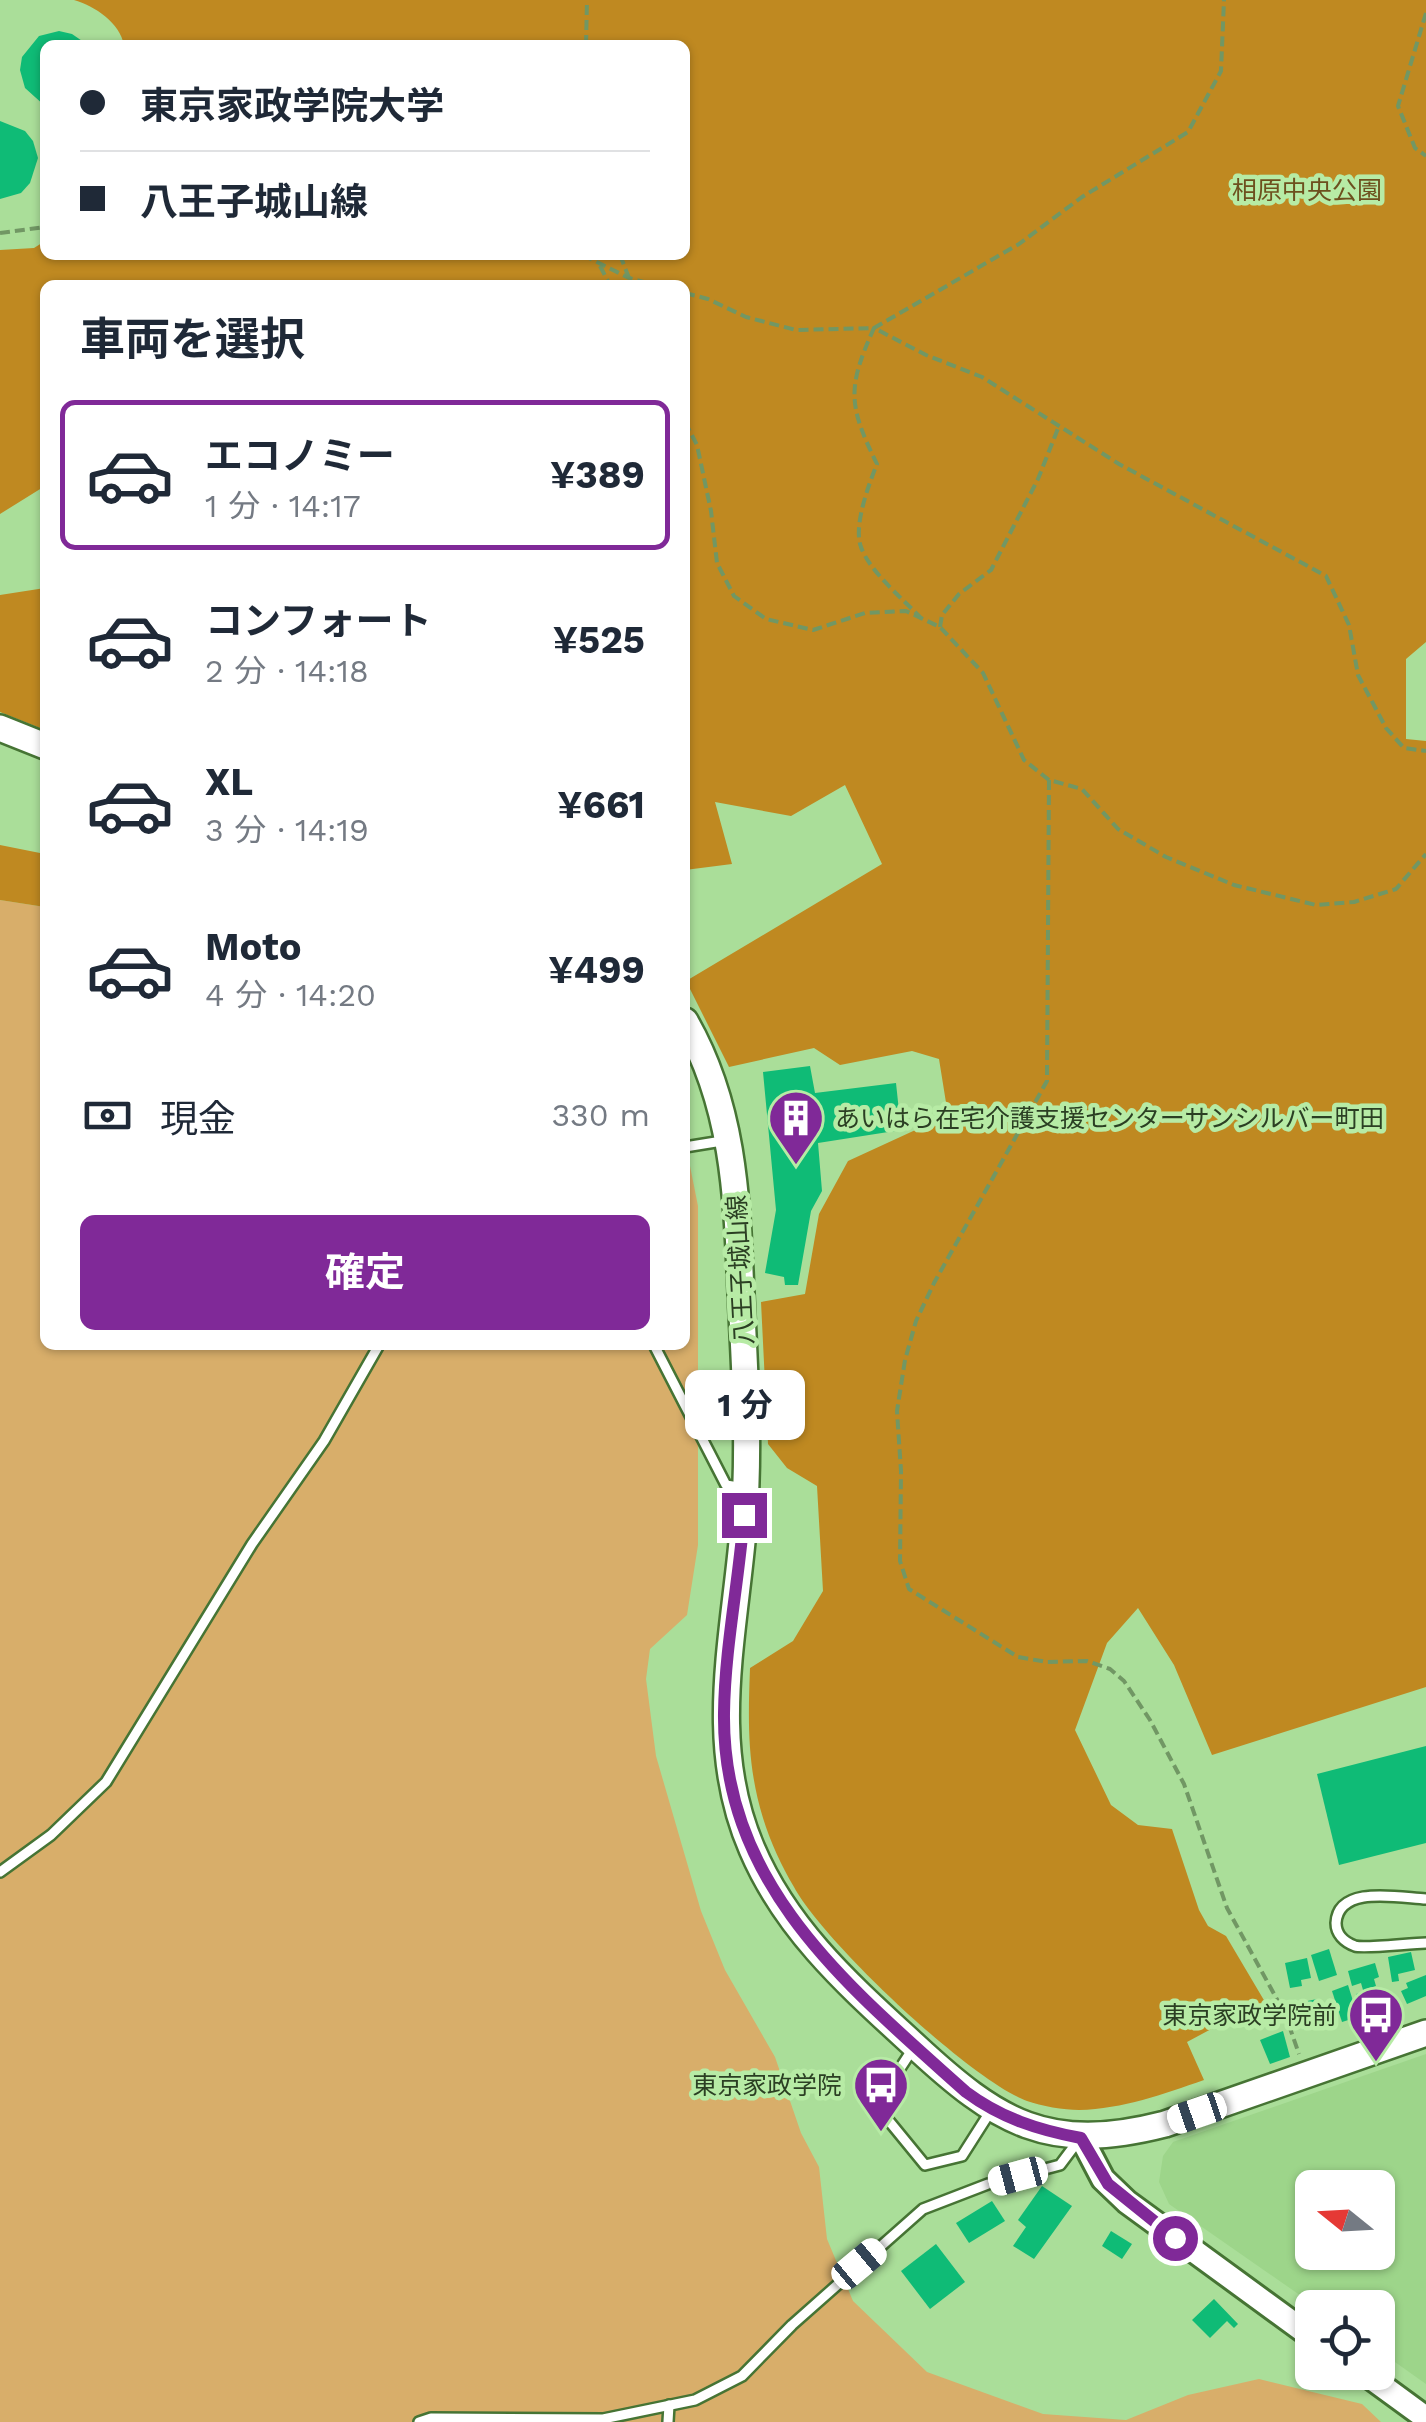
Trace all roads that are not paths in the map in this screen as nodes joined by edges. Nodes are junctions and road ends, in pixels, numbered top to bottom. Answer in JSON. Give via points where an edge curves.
{"nodes":[{"id":1,"x":0,"y":728,"type":"edge"},
{"id":2,"x":40,"y":744,"type":"edge"},
{"id":3,"x":690,"y":1032,"type":"edge"},
{"id":4,"x":730,"y":1139,"type":"junction"},
{"id":5,"x":690,"y":1146,"type":"edge"},
{"id":6,"x":376,"y":1350,"type":"edge"},
{"id":7,"x":657,"y":1350,"type":"edge"},
{"id":8,"x":746,"y":1488,"type":"junction"},
{"id":9,"x":0,"y":1872,"type":"edge"},
{"id":10,"x":1426,"y":1899,"type":"edge"},
{"id":11,"x":1426,"y":1944,"type":"edge"},
{"id":12,"x":1426,"y":2034,"type":"edge"},
{"id":13,"x":914,"y":2046,"type":"junction"},
{"id":14,"x":991,"y":2110,"type":"junction"},
{"id":15,"x":1081,"y":2138,"type":"junction"},
{"id":16,"x":1295,"y":2324,"type":"edge"},
{"id":17,"x":1388,"y":2390,"type":"edge"},
{"id":18,"x":669,"y":2405,"type":"junction"},
{"id":19,"x":1426,"y":2418,"type":"edge"},
{"id":20,"x":419,"y":2422,"type":"edge"},
{"id":21,"x":668,"y":2422,"type":"edge"}],
"edges":[{"from":1,"to":2,"type":"main road"},
{"from":3,"to":4,"type":"main road","name":"八王子城山線","via":[[713,1079]]},
{"from":4,"to":5,"type":"lane"},
{"from":4,"to":8,"type":"main road","name":"八王子城山線"},
{"from":6,"to":9,"type":"lane","via":[[106,1782],[52,1835]]},
{"from":7,"to":8,"type":"lane","via":[[726,1485]]},
{"from":8,"to":13,"type":"main road","name":"八王子城山線","via":[[724,1718],[738,1807],[750,1846],[802,1935]]},
{"from":10,"to":11,"type":"lane","via":[[1349,1900],[1336,1924],[1339,1935],[1356,1946]]},
{"from":12,"to":15,"type":"main road","name":"八王子城山線","via":[[1165,2124]]},
{"from":13,"to":14,"type":"main road","name":"八王子城山線"},
{"from":13,"to":14,"type":"lane","via":[[880,2099],[880,2110],[925,2165],[962,2156]]},
{"from":14,"to":15,"type":"main road","name":"八王子城山線"},
{"from":15,"to":16,"type":"street","via":[[1103,2179],[1127,2202]]},
{"from":15,"to":18,"type":"lane","via":[[1060,2165],[924,2209],[742,2376]]},
{"from":17,"to":19,"type":"street"},
{"from":18,"to":20,"type":"lane","via":[[603,2419]]},
{"from":18,"to":21,"type":"lane"}]}
